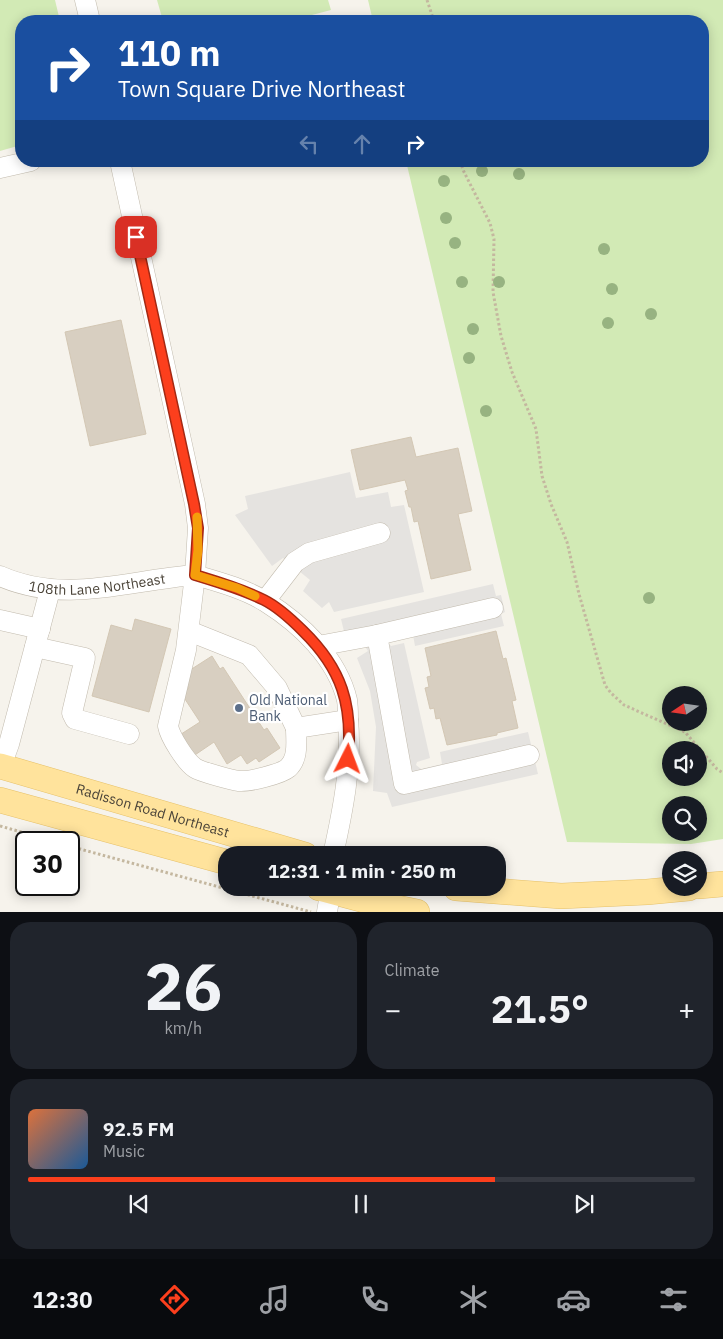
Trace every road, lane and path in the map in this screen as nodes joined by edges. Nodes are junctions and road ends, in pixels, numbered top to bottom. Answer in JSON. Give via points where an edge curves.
{"nodes":[{"id":1,"x":85,"y":0,"type":"edge"},
{"id":2,"x":427,"y":0,"type":"edge"},
{"id":3,"x":89,"y":15,"type":"edge"},
{"id":4,"x":432,"y":15,"type":"edge"},
{"id":5,"x":15,"y":165,"type":"edge"},
{"id":6,"x":121,"y":167,"type":"edge"},
{"id":7,"x":462,"y":167,"type":"edge"},
{"id":8,"x":0,"y":168,"type":"edge"},
{"id":9,"x":380,"y":533,"type":"dead end"},
{"id":10,"x":195,"y":575,"type":"junction"},
{"id":11,"x":0,"y":576,"type":"edge"},
{"id":12,"x":50,"y":590,"type":"junction"},
{"id":13,"x":266,"y":601,"type":"junction"},
{"id":14,"x":493,"y":608,"type":"dead end"},
{"id":15,"x":0,"y":620,"type":"edge"},
{"id":16,"x":189,"y":631,"type":"junction"},
{"id":17,"x":377,"y":635,"type":"junction"},
{"id":18,"x":38,"y":638,"type":"junction"},
{"id":19,"x":318,"y":646,"type":"junction"},
{"id":20,"x":348,"y":720,"type":"junction"},
{"id":21,"x":296,"y":728,"type":"junction"},
{"id":22,"x":128,"y":734,"type":"dead end"},
{"id":23,"x":528,"y":755,"type":"dead end"},
{"id":24,"x":0,"y":766,"type":"edge"},
{"id":25,"x":723,"y":773,"type":"edge"},
{"id":26,"x":0,"y":800,"type":"edge"},
{"id":27,"x":0,"y":826,"type":"edge"},
{"id":28,"x":18,"y":831,"type":"edge"},
{"id":29,"x":274,"y":846,"type":"edge"},
{"id":30,"x":335,"y":846,"type":"edge"},
{"id":31,"x":80,"y":849,"type":"edge"},
{"id":32,"x":218,"y":860,"type":"edge"},
{"id":33,"x":723,"y":884,"type":"edge"},
{"id":34,"x":707,"y":885,"type":"edge"},
{"id":35,"x":662,"y":891,"type":"edge"},
{"id":36,"x":506,"y":892,"type":"edge"},
{"id":37,"x":337,"y":896,"type":"edge"},
{"id":38,"x":311,"y":912,"type":"edge"},
{"id":39,"x":417,"y":912,"type":"edge"}],
"edges":[{"from":1,"to":3,"type":"street"},
{"from":2,"to":4,"type":"path"},
{"from":5,"to":8,"type":"street"},
{"from":6,"to":10,"type":"street","via":[[194,504],[198,528]]},
{"from":7,"to":25,"type":"path","via":[[490,223],[494,239],[493,292],[501,336],[512,372],[536,428],[542,476],[567,542],[605,685],[624,704],[685,732]]},
{"from":9,"to":13,"type":"street","via":[[309,553],[295,562]]},
{"from":10,"to":12,"type":"street","name":"108th Lane Northeast","via":[[81,591]]},
{"from":10,"to":13,"type":"street"},
{"from":10,"to":16,"type":"street"},
{"from":11,"to":12,"type":"street","name":"108th Lane Northeast"},
{"from":12,"to":18,"type":"street"},
{"from":13,"to":19,"type":"street","via":[[293,621]]},
{"from":14,"to":17,"type":"street"},
{"from":15,"to":18,"type":"street"},
{"from":16,"to":21,"type":"street","via":[[249,655],[277,688]]},
{"from":16,"to":21,"type":"street","via":[[168,726],[188,763],[196,769],[240,781],[268,775],[288,768],[297,752]]},
{"from":17,"to":19,"type":"street"},
{"from":17,"to":23,"type":"street","via":[[404,784]]},
{"from":18,"to":22,"type":"street","via":[[85,658],[72,713],[75,719]]},
{"from":18,"to":24,"type":"street"},
{"from":19,"to":20,"type":"street","via":[[335,670],[347,700]]},
{"from":20,"to":21,"type":"street"},
{"from":20,"to":30,"type":"street","via":[[350,740],[345,798]]},
{"from":24,"to":29,"type":"main road","name":"Radisson Road Northeast"},
{"from":26,"to":32,"type":"main road"},
{"from":27,"to":28,"type":"path"},
{"from":31,"to":38,"type":"path"},
{"from":33,"to":34,"type":"main road"},
{"from":35,"to":36,"type":"main road","via":[[561,896]]},
{"from":37,"to":39,"type":"main road"}]}
